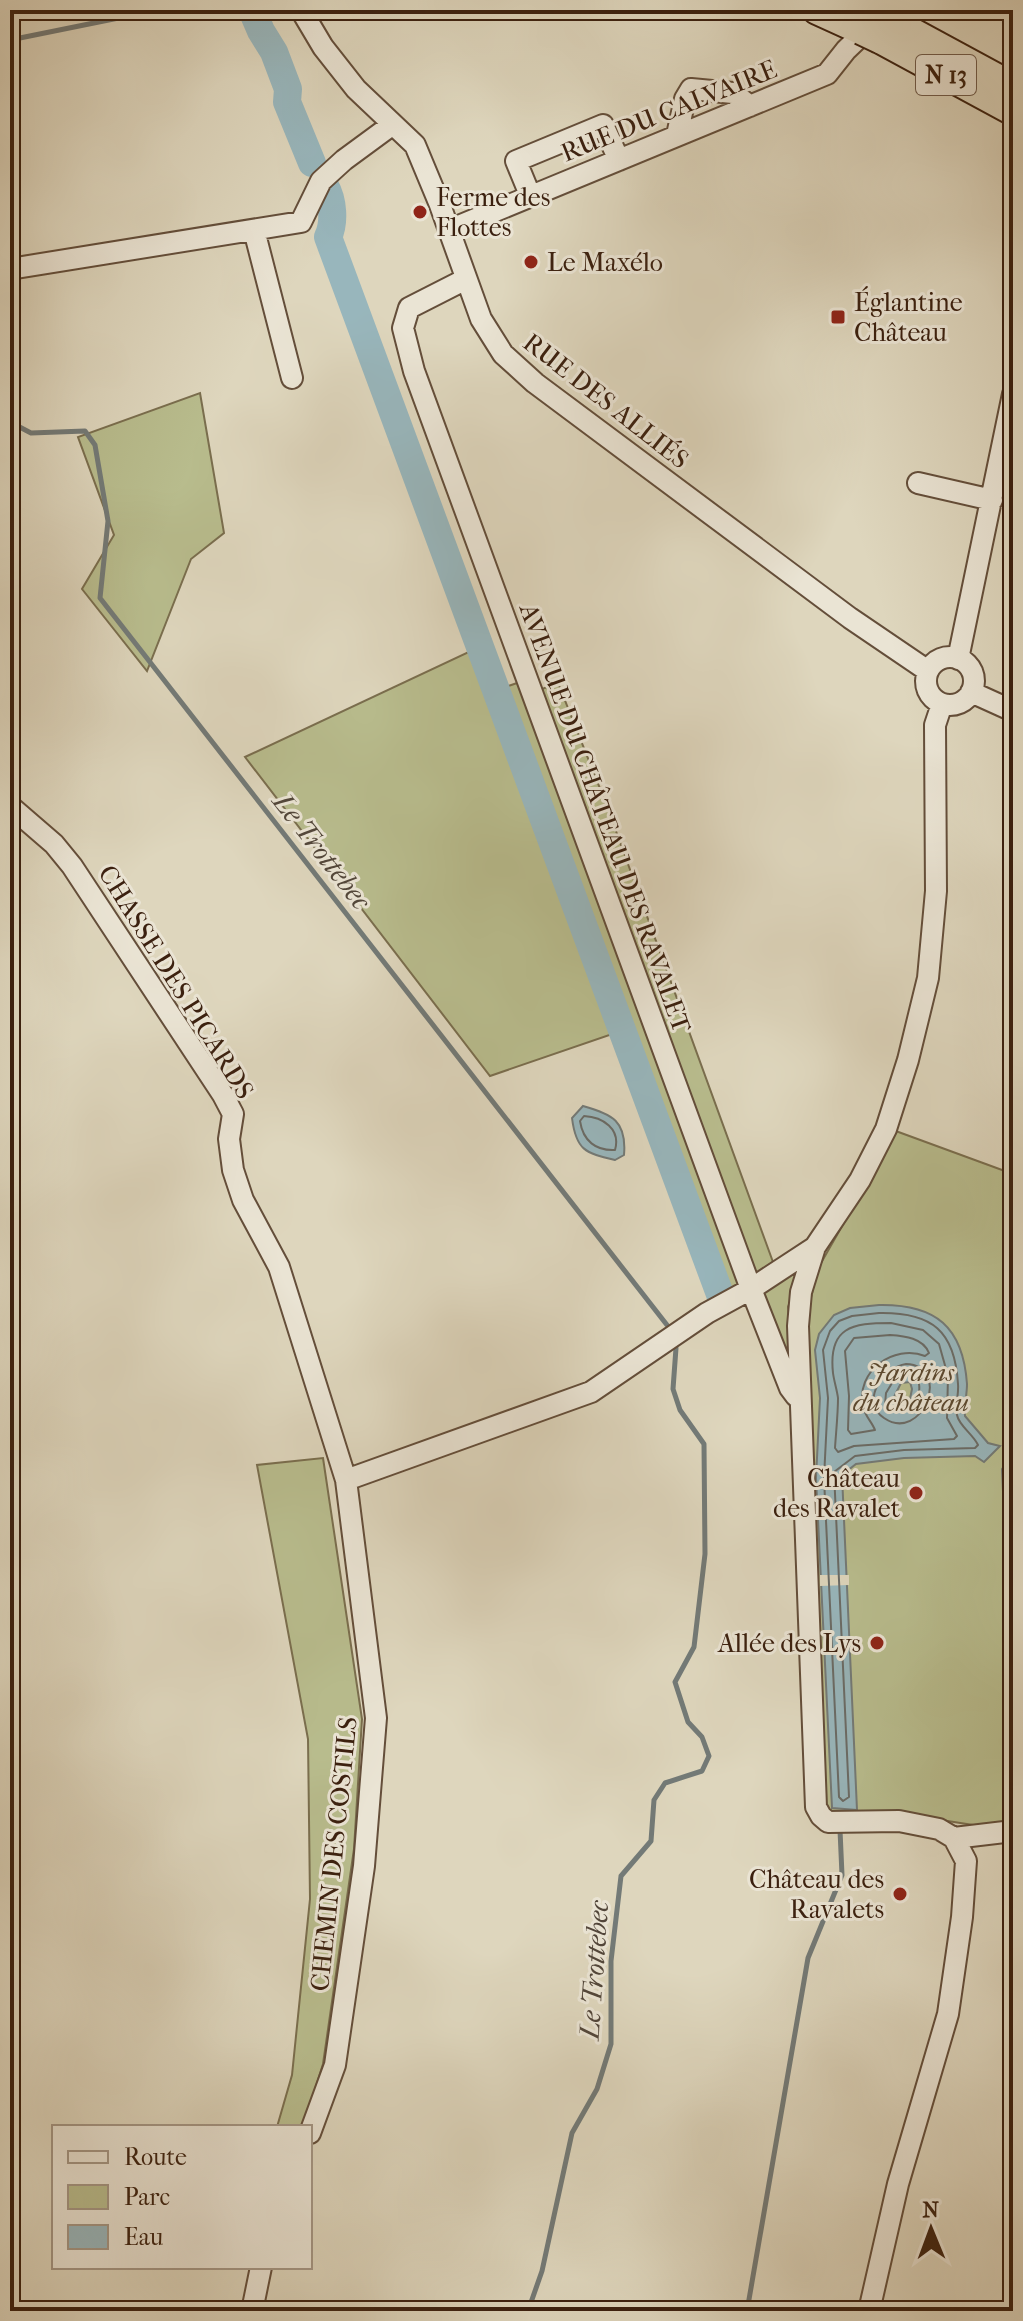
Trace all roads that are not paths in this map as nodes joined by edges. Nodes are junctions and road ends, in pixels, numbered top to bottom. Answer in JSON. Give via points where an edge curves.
{"nodes":[{"id":1,"x":301,"y":10,"type":"edge"},
{"id":2,"x":817,"y":10,"type":"edge"},
{"id":3,"x":878,"y":21,"type":"edge"},
{"id":4,"x":1013,"y":87,"type":"edge"},
{"id":5,"x":750,"y":106,"type":"junction"},
{"id":6,"x":1013,"y":111,"type":"edge"},
{"id":7,"x":393,"y":124,"type":"junction"},
{"id":8,"x":677,"y":135,"type":"junction"},
{"id":9,"x":619,"y":160,"type":"junction"},
{"id":10,"x":530,"y":195,"type":"junction"},
{"id":11,"x":254,"y":230,"type":"junction"},
{"id":12,"x":449,"y":230,"type":"junction"},
{"id":13,"x":10,"y":269,"type":"edge"},
{"id":14,"x":466,"y":279,"type":"junction"},
{"id":15,"x":292,"y":378,"type":"dead end"},
{"id":16,"x":1013,"y":398,"type":"edge"},
{"id":17,"x":918,"y":483,"type":"dead end"},
{"id":18,"x":992,"y":500,"type":"junction"},
{"id":19,"x":958,"y":659,"type":"junction"},
{"id":20,"x":928,"y":671,"type":"junction"},
{"id":21,"x":971,"y":692,"type":"junction"},
{"id":22,"x":942,"y":704,"type":"junction"},
{"id":23,"x":1013,"y":711,"type":"edge"},
{"id":24,"x":10,"y":806,"type":"edge"},
{"id":25,"x":815,"y":1247,"type":"junction"},
{"id":26,"x":751,"y":1289,"type":"junction"},
{"id":27,"x":799,"y":1401,"type":"junction"},
{"id":28,"x":346,"y":1480,"type":"junction"},
{"id":29,"x":1013,"y":1831,"type":"edge"},
{"id":30,"x":954,"y":1838,"type":"junction"},
{"id":31,"x":312,"y":2128,"type":"edge"},
{"id":32,"x":261,"y":2269,"type":"edge"},
{"id":33,"x":252,"y":2311,"type":"edge"},
{"id":34,"x":869,"y":2311,"type":"edge"}],
"edges":[{"from":1,"to":7,"type":"street","name":"RUE DES ALLIÉS","via":[[356,89]]},
{"from":2,"to":3,"type":"highway","number":"N 13"},
{"from":3,"to":4,"type":"highway","number":"N 13"},
{"from":3,"to":5,"type":"street","name":"RUE DU CALVAIRE","via":[[827,74]]},
{"from":3,"to":6,"type":"highway","number":"N 13"},
{"from":5,"to":8,"type":"street","name":"RUE DU CALVAIRE"},
{"from":5,"to":8,"type":"street","via":[[733,93],[691,89]]},
{"from":7,"to":11,"type":"street","via":[[321,181],[301,222]]},
{"from":7,"to":12,"type":"street","name":"RUE DES ALLIÉS","via":[[415,145]]},
{"from":8,"to":9,"type":"street","name":"RUE DU CALVAIRE"},
{"from":9,"to":10,"type":"street","name":"RUE DU CALVAIRE"},
{"from":9,"to":10,"type":"street","via":[[603,125],[516,161]]},
{"from":10,"to":12,"type":"street","name":"RUE DU CALVAIRE"},
{"from":11,"to":13,"type":"street"},
{"from":11,"to":15,"type":"street"},
{"from":12,"to":14,"type":"street","name":"RUE DES ALLIÉS"},
{"from":14,"to":20,"type":"street","name":"RUE DES ALLIÉS","via":[[481,319],[503,354],[535,383]]},
{"from":14,"to":26,"type":"street","name":"AVENUE DU CHÂTEAU DES RAVALET","via":[[409,308],[405,340]]},
{"from":16,"to":18,"type":"street"},
{"from":17,"to":18,"type":"street"},
{"from":18,"to":19,"type":"street"},
{"from":19,"to":20,"type":"street","via":[[944,658]]},
{"from":19,"to":21,"type":"street","via":[[972,672]]},
{"from":20,"to":22,"type":"street","via":[[927,687]]},
{"from":21,"to":22,"type":"street","via":[[962,702]]},
{"from":21,"to":23,"type":"street"},
{"from":22,"to":25,"type":"street","via":[[935,725],[936,891],[928,978],[886,1129],[860,1180]]},
{"from":24,"to":28,"type":"street","name":"CHASSE DES PICARDS","via":[[72,866],[233,1114],[233,1170],[279,1267]]},
{"from":25,"to":26,"type":"street"},
{"from":25,"to":27,"type":"street","via":[[801,1292]]},
{"from":26,"to":27,"type":"street","name":"AVENUE DU CHÂTEAU DES RAVALET"},
{"from":26,"to":28,"type":"street","via":[[591,1392]]},
{"from":27,"to":30,"type":"street","via":[[816,1807],[828,1822],[899,1821],[939,1829]]},
{"from":28,"to":31,"type":"street","name":"CHEMIN DES COSTILS","via":[[376,1718],[364,1866],[335,2065]]},
{"from":29,"to":30,"type":"street"},
{"from":30,"to":34,"type":"street","via":[[966,1861],[948,2014],[898,2184]]},
{"from":32,"to":33,"type":"street"}]}
